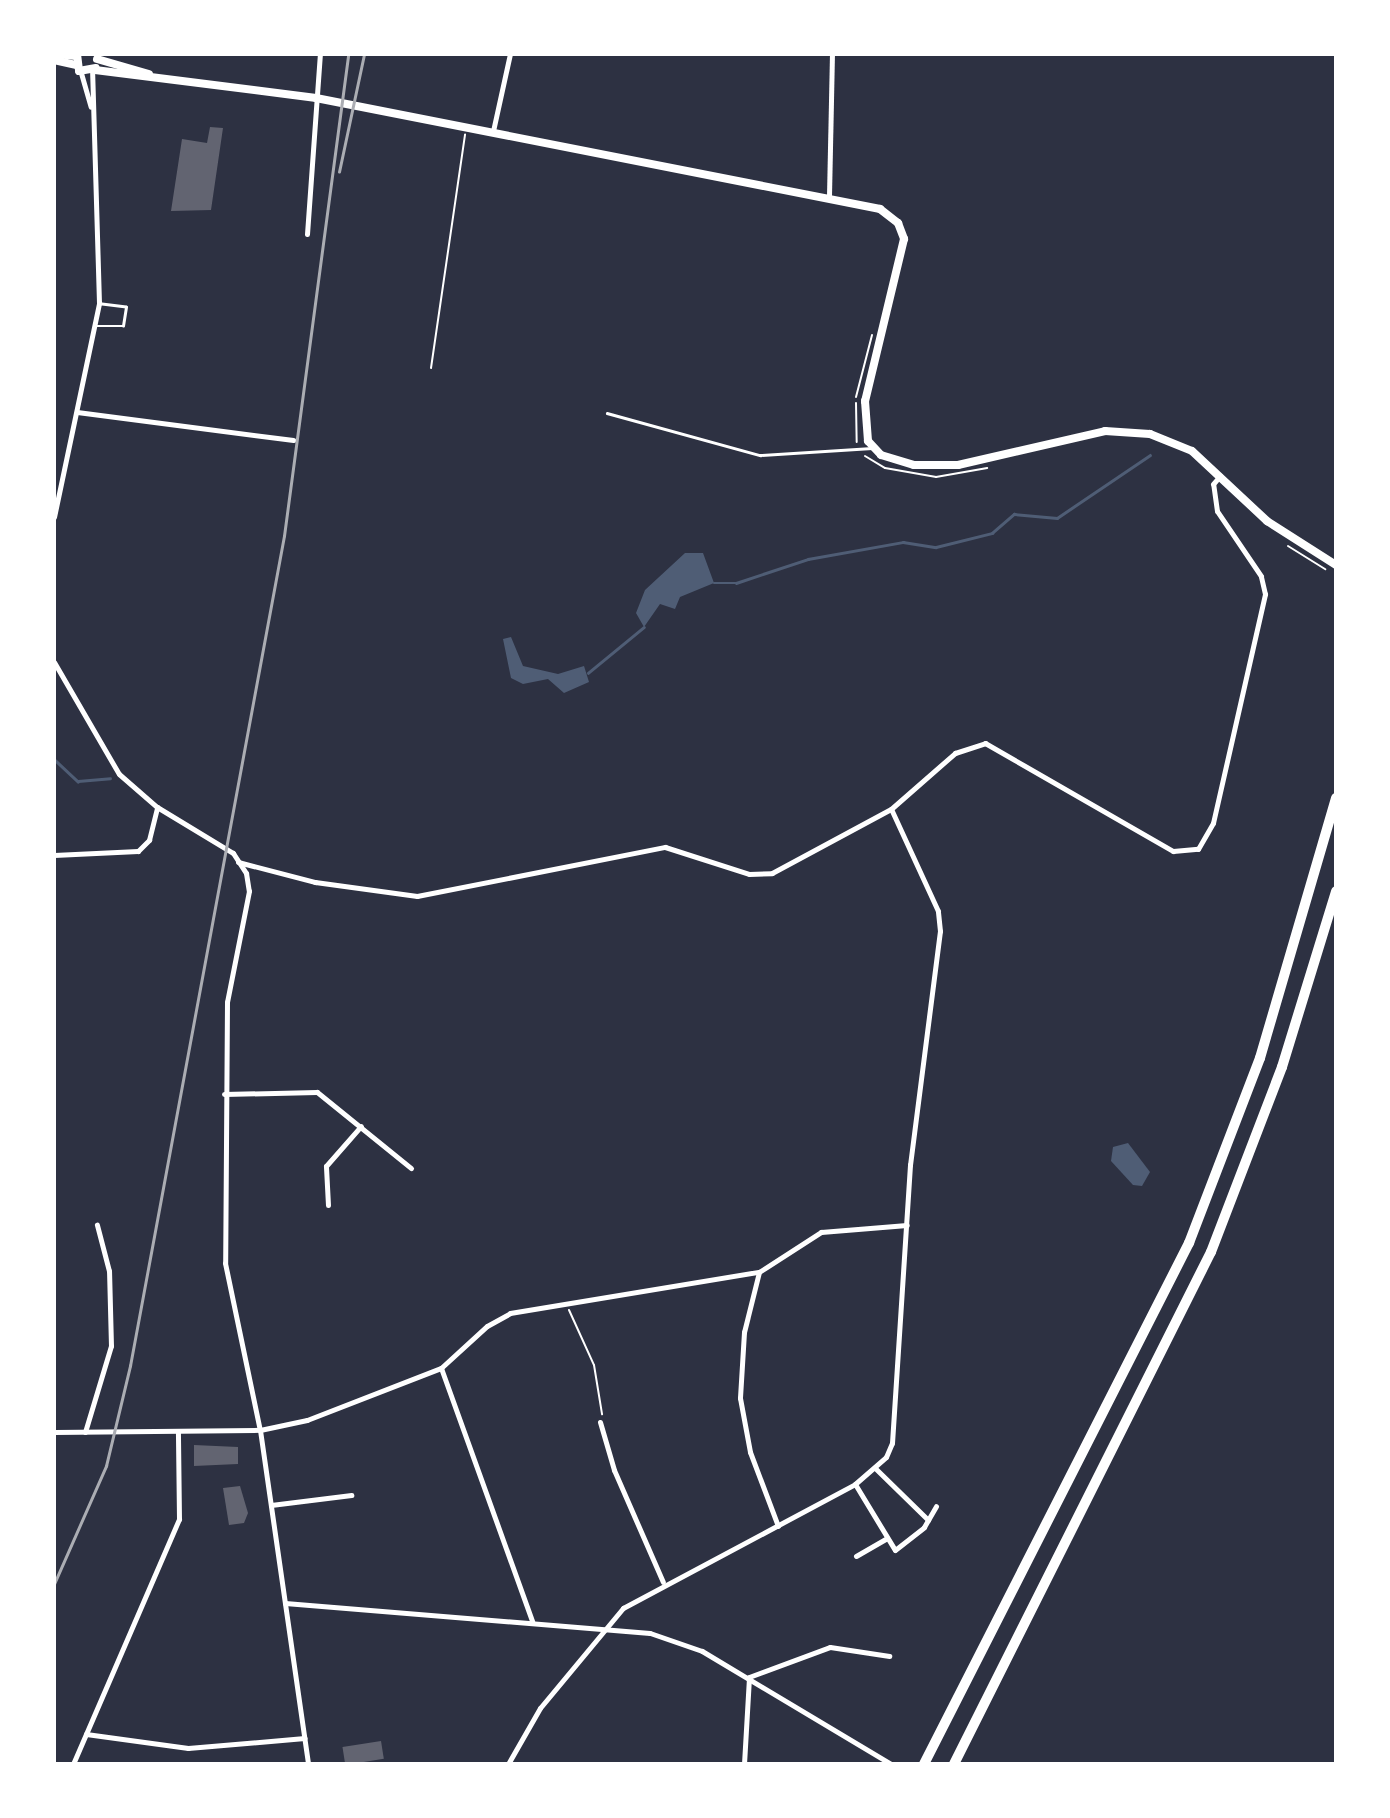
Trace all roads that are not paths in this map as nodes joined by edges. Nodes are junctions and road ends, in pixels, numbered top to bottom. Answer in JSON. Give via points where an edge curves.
{"nodes":[{"id":1,"x":56,"y":54,"type":"edge"},
{"id":2,"x":320,"y":54,"type":"edge"},
{"id":3,"x":510,"y":54,"type":"edge"},
{"id":4,"x":832,"y":54,"type":"edge"},
{"id":5,"x":76,"y":57,"type":"edge"},
{"id":6,"x":96,"y":57,"type":"edge"},
{"id":7,"x":54,"y":60,"type":"edge"},
{"id":8,"x":93,"y":71,"type":"junction"},
{"id":9,"x":81,"y":73,"type":"junction"},
{"id":10,"x":162,"y":78,"type":"junction"},
{"id":11,"x":316,"y":98,"type":"junction"},
{"id":12,"x":92,"y":110,"type":"junction"},
{"id":13,"x":493,"y":131,"type":"junction"},
{"id":14,"x":828,"y":196,"type":"junction"},
{"id":15,"x":307,"y":234,"type":"dead end"},
{"id":16,"x":99,"y":303,"type":"junction"},
{"id":17,"x":96,"y":326,"type":"junction"},
{"id":18,"x":77,"y":412,"type":"junction"},
{"id":19,"x":607,"y":413,"type":"dead end"},
{"id":20,"x":293,"y":440,"type":"dead end"},
{"id":21,"x":872,"y":448,"type":"junction"},
{"id":22,"x":1221,"y":475,"type":"junction"},
{"id":23,"x":54,"y":517,"type":"edge"},
{"id":24,"x":1336,"y":565,"type":"edge"},
{"id":25,"x":54,"y":662,"type":"edge"},
{"id":26,"x":1336,"y":798,"type":"edge"},
{"id":27,"x":158,"y":807,"type":"junction"},
{"id":28,"x":891,"y":809,"type":"junction"},
{"id":29,"x":54,"y":855,"type":"edge"},
{"id":30,"x":238,"y":862,"type":"junction"},
{"id":31,"x":1336,"y":891,"type":"edge"},
{"id":32,"x":225,"y":1094,"type":"junction"},
{"id":33,"x":361,"y":1126,"type":"junction"},
{"id":34,"x":411,"y":1168,"type":"dead end"},
{"id":35,"x":328,"y":1205,"type":"dead end"},
{"id":36,"x":97,"y":1225,"type":"dead end"},
{"id":37,"x":907,"y":1225,"type":"junction"},
{"id":38,"x":759,"y":1272,"type":"junction"},
{"id":39,"x":441,"y":1368,"type":"junction"},
{"id":40,"x":600,"y":1422,"type":"road end"},
{"id":41,"x":260,"y":1430,"type":"junction"},
{"id":42,"x":178,"y":1431,"type":"junction"},
{"id":43,"x":54,"y":1432,"type":"edge"},
{"id":44,"x":85,"y":1432,"type":"junction"},
{"id":45,"x":876,"y":1468,"type":"junction"},
{"id":46,"x":855,"y":1484,"type":"junction"},
{"id":47,"x":351,"y":1495,"type":"dead end"},
{"id":48,"x":271,"y":1505,"type":"junction"},
{"id":49,"x":936,"y":1506,"type":"dead end"},
{"id":50,"x":928,"y":1520,"type":"junction"},
{"id":51,"x":778,"y":1526,"type":"junction"},
{"id":52,"x":886,"y":1539,"type":"junction"},
{"id":53,"x":856,"y":1556,"type":"dead end"},
{"id":54,"x":663,"y":1582,"type":"junction"},
{"id":55,"x":285,"y":1603,"type":"junction"},
{"id":56,"x":532,"y":1621,"type":"junction"},
{"id":57,"x":609,"y":1625,"type":"junction"},
{"id":58,"x":889,"y":1656,"type":"dead end"},
{"id":59,"x":749,"y":1677,"type":"junction"},
{"id":60,"x":86,"y":1734,"type":"junction"},
{"id":61,"x":305,"y":1738,"type":"junction"},
{"id":62,"x":889,"y":1763,"type":"edge"},
{"id":63,"x":73,"y":1764,"type":"edge"},
{"id":64,"x":308,"y":1764,"type":"edge"},
{"id":65,"x":508,"y":1764,"type":"edge"},
{"id":66,"x":744,"y":1764,"type":"edge"},
{"id":67,"x":924,"y":1764,"type":"edge"},
{"id":68,"x":954,"y":1764,"type":"edge"}],
"edges":[{"from":1,"to":5,"type":"main road"},
{"from":2,"to":11,"type":"street"},
{"from":3,"to":13,"type":"street"},
{"from":4,"to":14,"type":"street"},
{"from":5,"to":7,"type":"main road"},
{"from":5,"to":9,"type":"main road"},
{"from":6,"to":8,"type":"main road"},
{"from":6,"to":10,"type":"main road"},
{"from":8,"to":9,"type":"main road"},
{"from":8,"to":10,"type":"main road"},
{"from":8,"to":12,"type":"street"},
{"from":9,"to":12,"type":"street"},
{"from":10,"to":11,"type":"main road"},
{"from":11,"to":13,"type":"main road"},
{"from":11,"to":15,"type":"street"},
{"from":12,"to":16,"type":"street","via":[[102,243]]},
{"from":13,"to":14,"type":"main road"},
{"from":14,"to":21,"type":"main road","via":[[880,209],[902,231],[902,263],[867,388],[865,430]]},
{"from":16,"to":17,"type":"street"},
{"from":16,"to":17,"type":"lane","via":[[126,307],[123,326]]},
{"from":17,"to":18,"type":"street"},
{"from":18,"to":20,"type":"street"},
{"from":18,"to":23,"type":"street"},
{"from":19,"to":21,"type":"lane","via":[[760,455]]},
{"from":21,"to":22,"type":"main road","via":[[897,462],[958,465],[1086,435],[1132,431],[1192,450]]},
{"from":22,"to":24,"type":"main road","via":[[1267,521]]},
{"from":22,"to":28,"type":"street","via":[[1213,484],[1217,511],[1261,576],[1265,594],[1213,823],[1198,849],[1173,851],[985,743],[955,753]]},
{"from":25,"to":27,"type":"street","via":[[97,744]]},
{"from":26,"to":67,"type":"highway","via":[[1260,1058],[1189,1243]]},
{"from":27,"to":29,"type":"street","via":[[149,840],[138,851]]},
{"from":27,"to":30,"type":"street","via":[[221,844]]},
{"from":28,"to":30,"type":"street","via":[[772,873],[749,874],[665,847],[416,896],[315,882]]},
{"from":28,"to":37,"type":"street","via":[[938,912],[940,931]]},
{"from":30,"to":32,"type":"street","via":[[249,891],[227,1002]]},
{"from":31,"to":68,"type":"highway","via":[[1283,1067],[1211,1252]]},
{"from":32,"to":33,"type":"street","via":[[317,1092]]},
{"from":32,"to":41,"type":"street","via":[[225,1263]]},
{"from":33,"to":34,"type":"street"},
{"from":33,"to":35,"type":"street","via":[[326,1166]]},
{"from":36,"to":44,"type":"street","via":[[109,1271],[111,1346]]},
{"from":37,"to":38,"type":"street","via":[[821,1232]]},
{"from":37,"to":45,"type":"street","via":[[898,1417],[886,1457]]},
{"from":38,"to":39,"type":"street","via":[[566,1303],[498,1319]]},
{"from":38,"to":51,"type":"street","via":[[744,1332],[740,1398],[752,1460]]},
{"from":39,"to":41,"type":"street","via":[[360,1404]]},
{"from":39,"to":56,"type":"street"},
{"from":40,"to":54,"type":"street","via":[[614,1470]]},
{"from":41,"to":42,"type":"street"},
{"from":41,"to":48,"type":"street"},
{"from":42,"to":44,"type":"street"},
{"from":42,"to":60,"type":"street","via":[[179,1519]]},
{"from":43,"to":44,"type":"street"},
{"from":45,"to":46,"type":"street"},
{"from":45,"to":50,"type":"street"},
{"from":46,"to":51,"type":"street"},
{"from":46,"to":52,"type":"street"},
{"from":47,"to":48,"type":"street"},
{"from":48,"to":55,"type":"street"},
{"from":49,"to":50,"type":"street"},
{"from":50,"to":52,"type":"street","via":[[898,1550]]},
{"from":51,"to":54,"type":"street"},
{"from":52,"to":53,"type":"street"},
{"from":54,"to":57,"type":"street"},
{"from":55,"to":56,"type":"street"},
{"from":55,"to":61,"type":"street"},
{"from":56,"to":57,"type":"street"},
{"from":57,"to":59,"type":"street","via":[[702,1651]]},
{"from":57,"to":65,"type":"street","via":[[540,1709]]},
{"from":58,"to":59,"type":"street","via":[[830,1647]]},
{"from":59,"to":62,"type":"street"},
{"from":59,"to":66,"type":"street"},
{"from":60,"to":61,"type":"street","via":[[202,1748]]},
{"from":60,"to":63,"type":"street"},
{"from":61,"to":64,"type":"street"}]}
